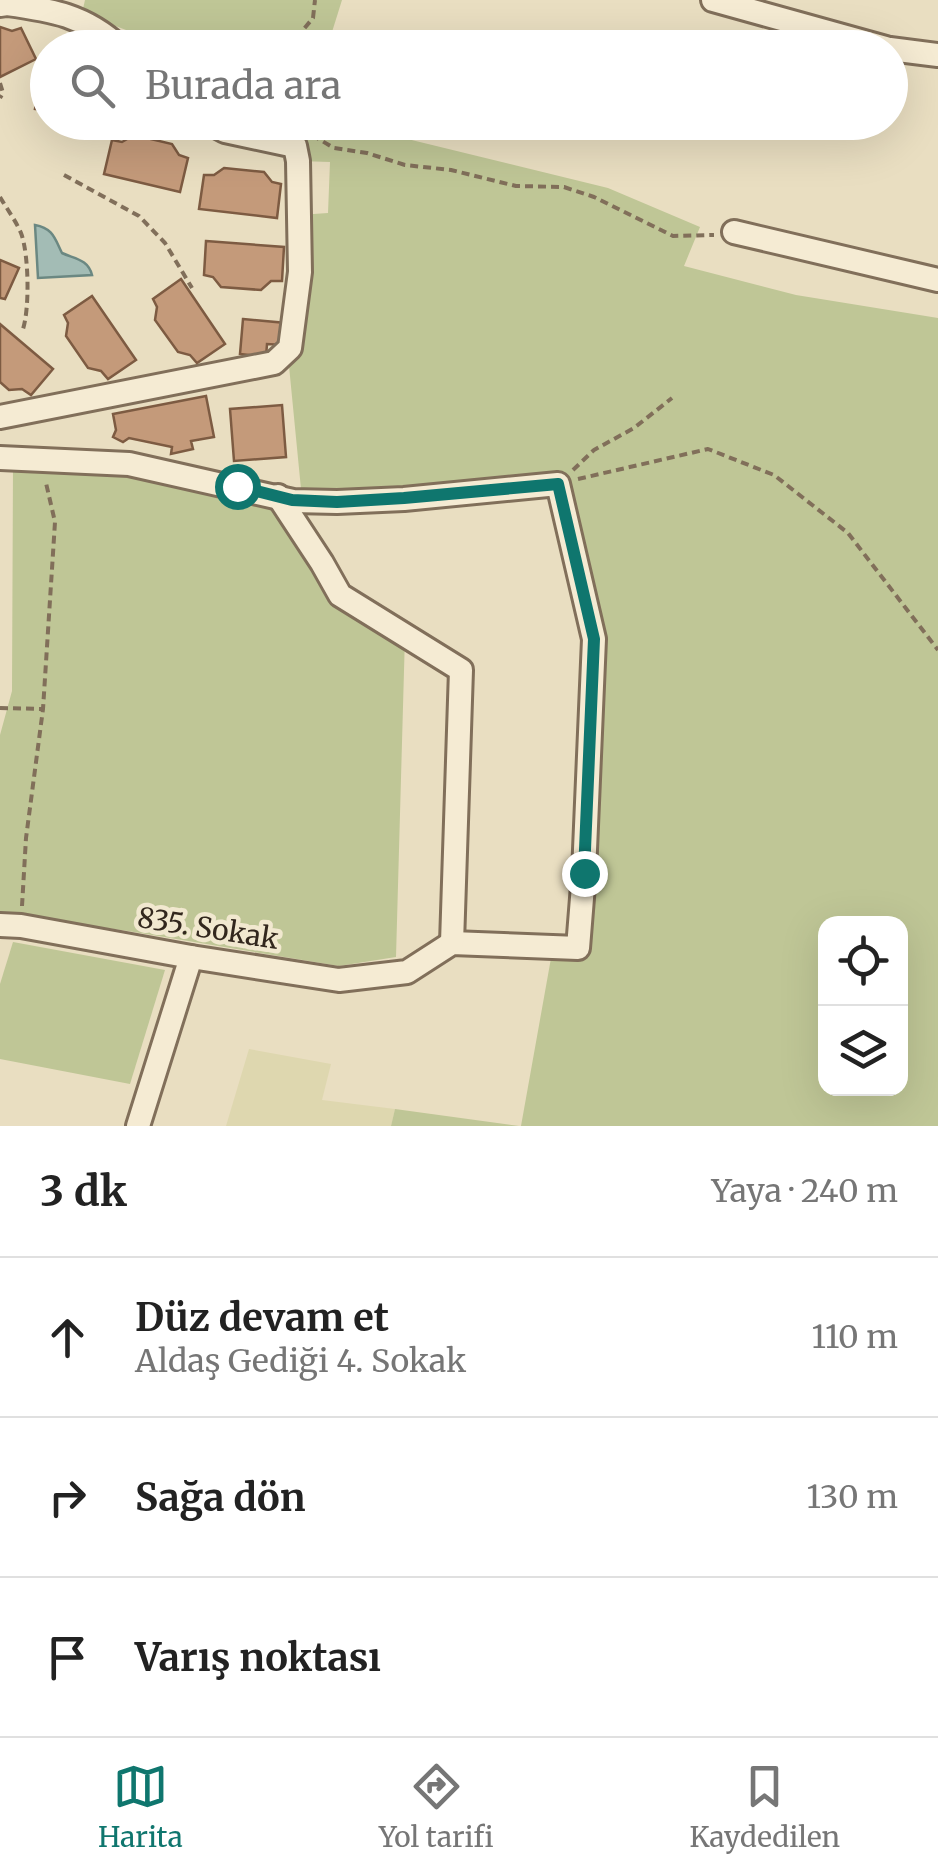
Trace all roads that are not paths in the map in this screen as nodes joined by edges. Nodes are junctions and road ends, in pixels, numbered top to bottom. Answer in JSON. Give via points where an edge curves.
{"nodes":[{"id":1,"x":715,"y":0,"type":"edge"},
{"id":2,"x":0,"y":5,"type":"edge"},
{"id":3,"x":96,"y":30,"type":"edge"},
{"id":4,"x":823,"y":30,"type":"edge"},
{"id":5,"x":908,"y":51,"type":"edge"},
{"id":6,"x":938,"y":55,"type":"edge"},
{"id":7,"x":303,"y":140,"type":"edge"},
{"id":8,"x":734,"y":232,"type":"road end"},
{"id":9,"x":938,"y":280,"type":"edge"},
{"id":10,"x":0,"y":417,"type":"edge"},
{"id":11,"x":0,"y":458,"type":"edge"},
{"id":12,"x":278,"y":496,"type":"junction"},
{"id":13,"x":11,"y":926,"type":"edge"},
{"id":14,"x":452,"y":943,"type":"junction"},
{"id":15,"x":191,"y":957,"type":"junction"},
{"id":16,"x":138,"y":1126,"type":"edge"}],
"edges":[{"from":1,"to":4,"type":"street"},
{"from":2,"to":3,"type":"street","via":[[60,12]]},
{"from":5,"to":6,"type":"street"},
{"from":7,"to":10,"type":"street","via":[[300,272],[290,348],[274,363]]},
{"from":8,"to":9,"type":"street"},
{"from":11,"to":12,"type":"street","via":[[129,464]]},
{"from":12,"to":14,"type":"street","via":[[340,594],[461,670]]},
{"from":12,"to":14,"type":"street","via":[[337,502],[558,484],[594,639],[578,948]]},
{"from":13,"to":15,"type":"street","name":"835. Sokak"},
{"from":14,"to":15,"type":"street","name":"835. Sokak","via":[[406,972],[339,980]]},
{"from":15,"to":16,"type":"street"}]}
